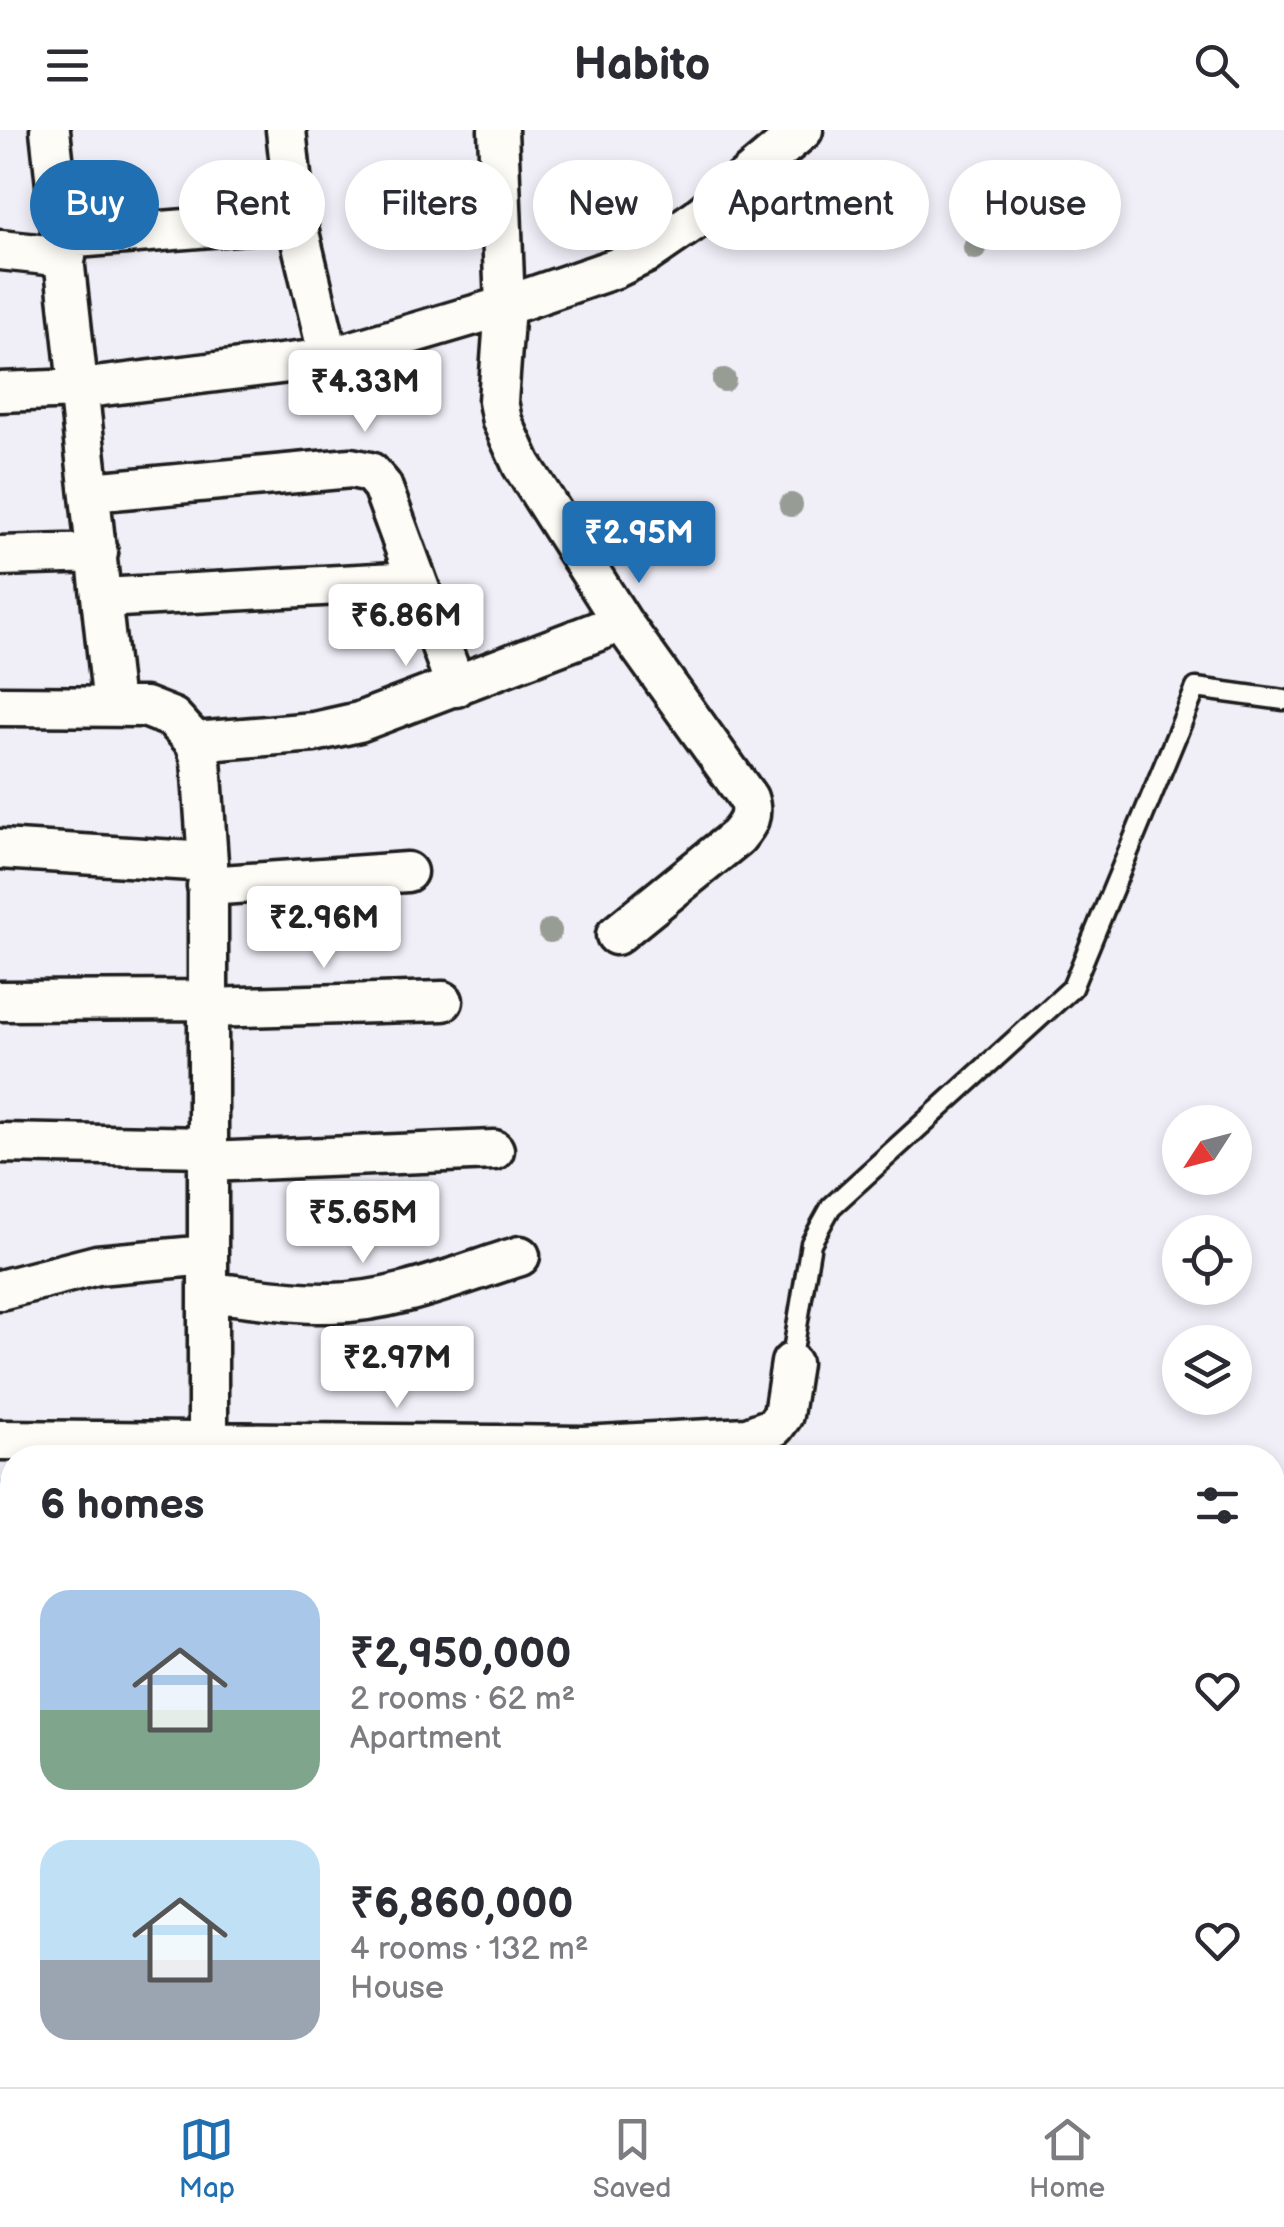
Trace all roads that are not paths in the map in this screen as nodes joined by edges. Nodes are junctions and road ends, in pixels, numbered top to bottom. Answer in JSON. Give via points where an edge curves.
{"nodes":[{"id":1,"x":50,"y":130,"type":"edge"},
{"id":2,"x":286,"y":130,"type":"edge"},
{"id":3,"x":498,"y":130,"type":"edge"},
{"id":4,"x":802,"y":130,"type":"edge"},
{"id":5,"x":54,"y":160,"type":"edge"},
{"id":6,"x":289,"y":160,"type":"edge"},
{"id":7,"x":30,"y":249,"type":"edge"},
{"id":8,"x":0,"y":250,"type":"edge"},
{"id":9,"x":65,"y":250,"type":"edge"},
{"id":10,"x":303,"y":250,"type":"edge"},
{"id":11,"x":505,"y":306,"type":"junction"},
{"id":12,"x":330,"y":358,"type":"junction"},
{"id":13,"x":80,"y":389,"type":"junction"},
{"id":14,"x":0,"y":392,"type":"edge"},
{"id":15,"x":91,"y":492,"type":"junction"},
{"id":16,"x":98,"y":553,"type":"junction"},
{"id":17,"x":0,"y":556,"type":"edge"},
{"id":18,"x":414,"y":581,"type":"junction"},
{"id":19,"x":102,"y":598,"type":"junction"},
{"id":20,"x":622,"y":622,"type":"junction"},
{"id":21,"x":456,"y":687,"type":"junction"},
{"id":22,"x":1284,"y":700,"type":"edge"},
{"id":23,"x":0,"y":706,"type":"edge"},
{"id":24,"x":113,"y":706,"type":"junction"},
{"id":25,"x":195,"y":742,"type":"junction"},
{"id":26,"x":0,"y":849,"type":"edge"},
{"id":27,"x":406,"y":872,"type":"dead end"},
{"id":28,"x":208,"y":874,"type":"junction"},
{"id":29,"x":616,"y":935,"type":"dead end"},
{"id":30,"x":444,"y":1000,"type":"dead end"},
{"id":31,"x":0,"y":1001,"type":"edge"},
{"id":32,"x":208,"y":1004,"type":"junction"},
{"id":33,"x":0,"y":1143,"type":"edge"},
{"id":34,"x":494,"y":1150,"type":"dead end"},
{"id":35,"x":208,"y":1155,"type":"junction"},
{"id":36,"x":520,"y":1256,"type":"dead end"},
{"id":37,"x":208,"y":1273,"type":"junction"},
{"id":38,"x":0,"y":1290,"type":"edge"},
{"id":39,"x":791,"y":1363,"type":"joint"},
{"id":40,"x":0,"y":1440,"type":"edge"},
{"id":41,"x":208,"y":1442,"type":"junction"},
{"id":42,"x":489,"y":1445,"type":"edge"},
{"id":43,"x":599,"y":1445,"type":"edge"}],
"edges":[{"from":1,"to":5,"type":"street"},
{"from":2,"to":6,"type":"street"},
{"from":3,"to":11,"type":"street"},
{"from":4,"to":11,"type":"street","via":[[647,252]]},
{"from":7,"to":8,"type":"street"},
{"from":9,"to":13,"type":"street"},
{"from":10,"to":12,"type":"street"},
{"from":11,"to":12,"type":"street"},
{"from":11,"to":20,"type":"street","via":[[502,421],[522,465]]},
{"from":12,"to":13,"type":"street"},
{"from":13,"to":14,"type":"street"},
{"from":13,"to":15,"type":"street"},
{"from":15,"to":16,"type":"street"},
{"from":15,"to":18,"type":"street","via":[[361,468],[382,486]]},
{"from":16,"to":17,"type":"street"},
{"from":16,"to":19,"type":"street"},
{"from":18,"to":19,"type":"street"},
{"from":18,"to":21,"type":"street"},
{"from":19,"to":24,"type":"street"},
{"from":20,"to":21,"type":"street"},
{"from":20,"to":29,"type":"street","via":[[752,810],[737,837]]},
{"from":21,"to":25,"type":"street","via":[[335,728]]},
{"from":22,"to":39,"type":"lane","via":[[1196,688],[1072,988],[831,1207],[811,1244]]},
{"from":23,"to":24,"type":"street"},
{"from":24,"to":25,"type":"street","via":[[162,712]]},
{"from":25,"to":28,"type":"street","via":[[204,780]]},
{"from":26,"to":28,"type":"street"},
{"from":27,"to":28,"type":"street"},
{"from":28,"to":32,"type":"street"},
{"from":30,"to":32,"type":"street"},
{"from":31,"to":32,"type":"street"},
{"from":32,"to":35,"type":"street"},
{"from":33,"to":35,"type":"street"},
{"from":34,"to":35,"type":"street"},
{"from":35,"to":37,"type":"street"},
{"from":36,"to":37,"type":"street","via":[[404,1292],[330,1303]]},
{"from":37,"to":38,"type":"street","via":[[97,1265]]},
{"from":37,"to":41,"type":"street"},
{"from":39,"to":43,"type":"street","via":[[783,1415],[774,1427],[747,1436]]},
{"from":40,"to":41,"type":"street"},
{"from":41,"to":42,"type":"street"}]}
